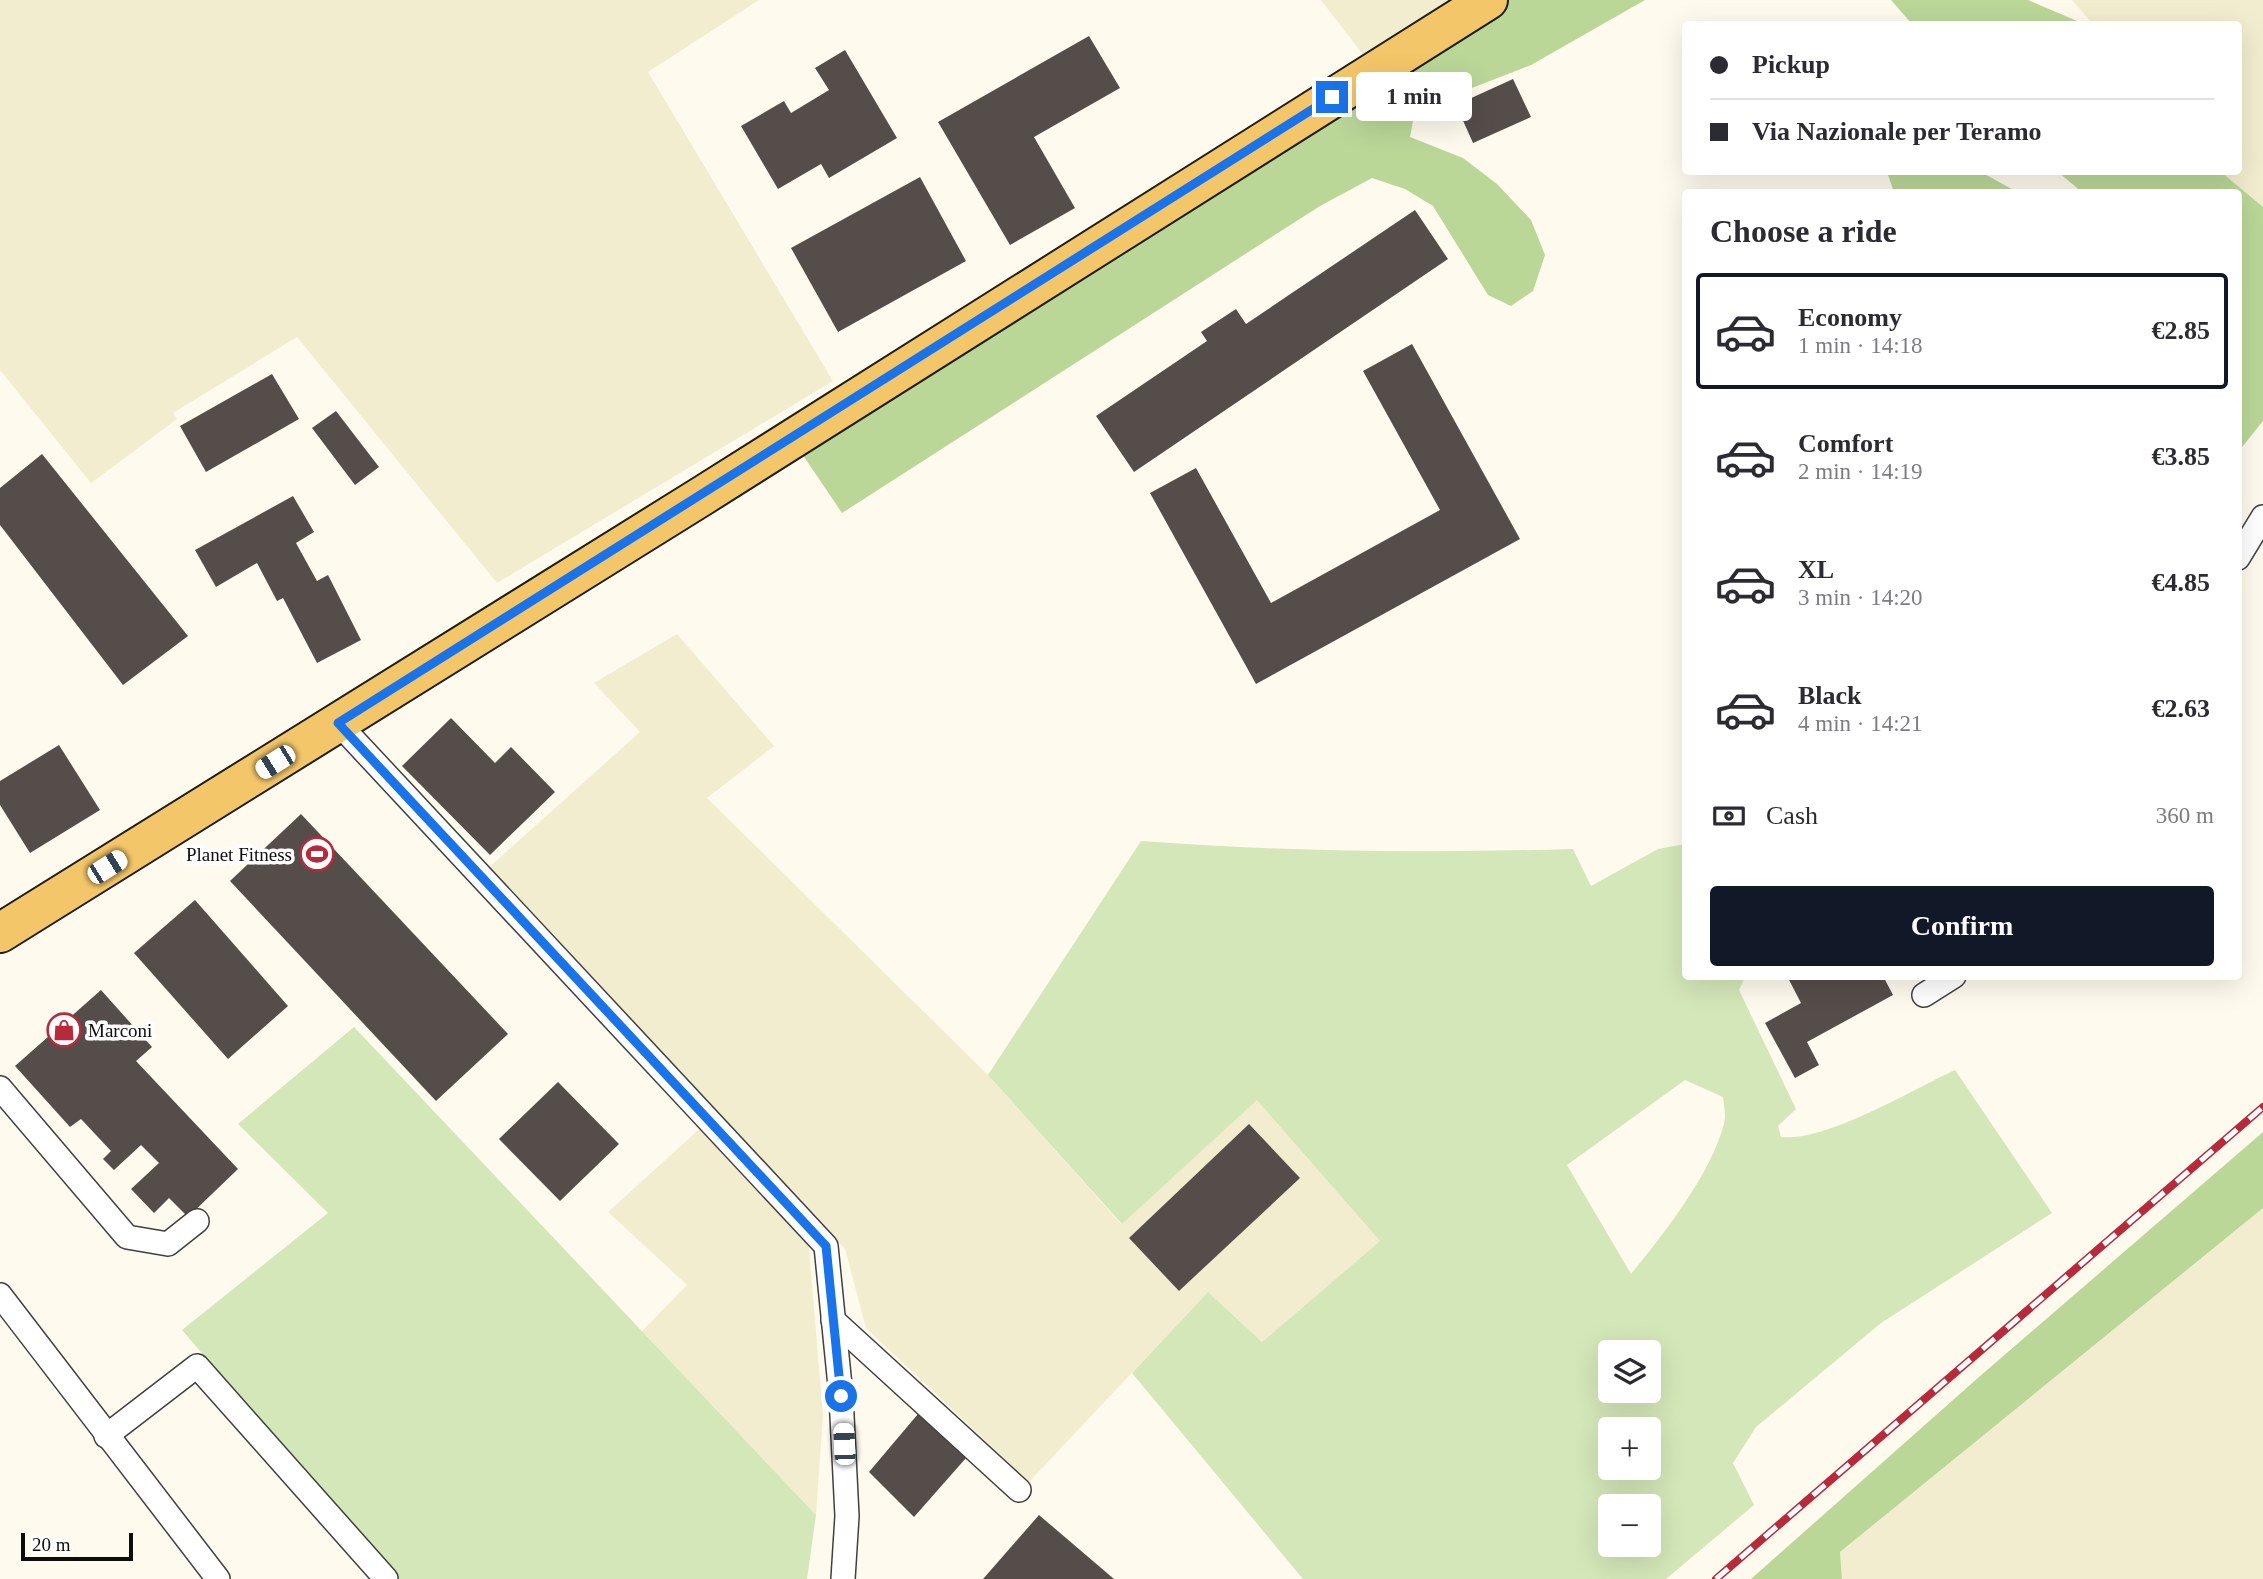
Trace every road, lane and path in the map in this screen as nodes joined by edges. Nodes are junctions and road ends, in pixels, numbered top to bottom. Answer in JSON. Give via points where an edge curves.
{"nodes":[{"id":1,"x":1488,"y":0,"type":"edge"},
{"id":2,"x":2263,"y":517,"type":"edge"},
{"id":3,"x":2242,"y":551,"type":"edge"},
{"id":4,"x":338,"y":723,"type":"junction"},
{"id":5,"x":0,"y":933,"type":"edge"},
{"id":6,"x":1948,"y":980,"type":"edge"},
{"id":7,"x":1924,"y":995,"type":"dead end"},
{"id":8,"x":0,"y":1088,"type":"edge"},
{"id":9,"x":197,"y":1221,"type":"dead end"},
{"id":10,"x":0,"y":1295,"type":"edge"},
{"id":11,"x":833,"y":1320,"type":"junction"},
{"id":12,"x":106,"y":1436,"type":"junction"},
{"id":13,"x":1019,"y":1490,"type":"dead end"},
{"id":14,"x":218,"y":1579,"type":"edge"},
{"id":15,"x":386,"y":1579,"type":"edge"},
{"id":16,"x":843,"y":1579,"type":"edge"}],
"edges":[{"from":1,"to":4,"type":"main road"},
{"from":2,"to":3,"type":"lane"},
{"from":4,"to":5,"type":"main road"},
{"from":4,"to":11,"type":"lane","via":[[826,1246]]},
{"from":6,"to":7,"type":"lane"},
{"from":8,"to":9,"type":"lane","via":[[127,1237],[167,1244]]},
{"from":10,"to":12,"type":"lane"},
{"from":11,"to":13,"type":"lane"},
{"from":11,"to":16,"type":"lane","via":[[847,1516]]},
{"from":12,"to":14,"type":"lane"},
{"from":12,"to":15,"type":"lane","via":[[197,1366]]}]}
